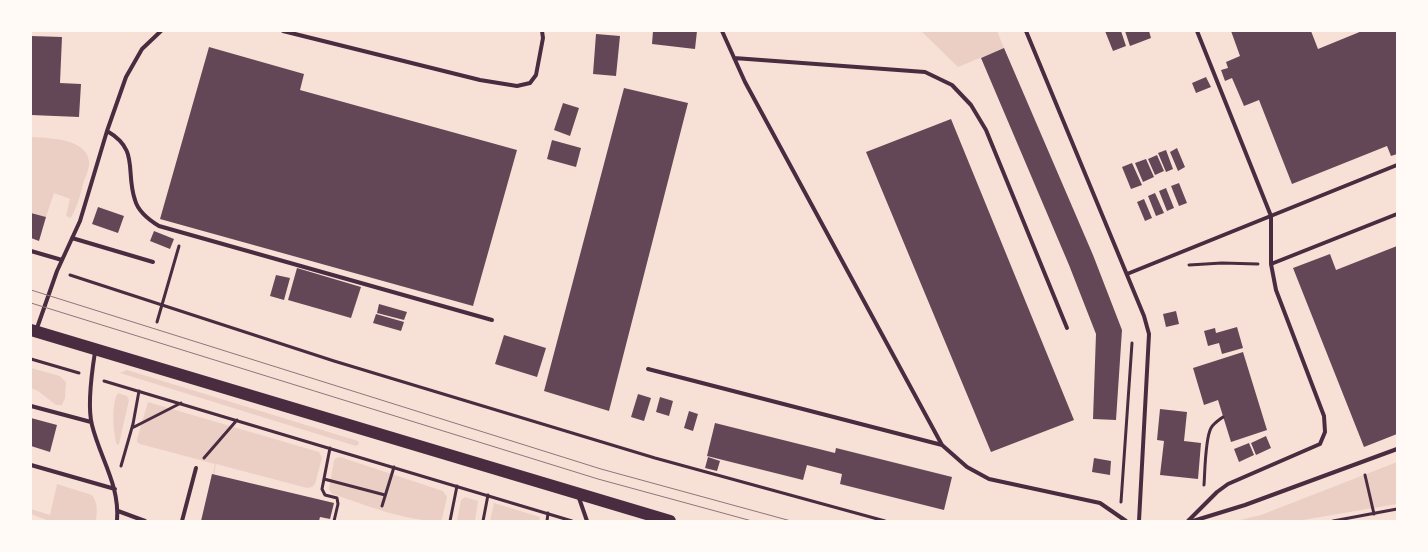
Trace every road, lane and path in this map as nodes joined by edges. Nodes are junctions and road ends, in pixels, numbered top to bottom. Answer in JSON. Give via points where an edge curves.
{"nodes":[{"id":1,"x":162,"y":31,"type":"edge"},
{"id":2,"x":283,"y":31,"type":"edge"},
{"id":3,"x":542,"y":31,"type":"edge"},
{"id":4,"x":722,"y":31,"type":"edge"},
{"id":5,"x":1026,"y":31,"type":"edge"},
{"id":6,"x":1197,"y":31,"type":"edge"},
{"id":7,"x":734,"y":58,"type":"junction"},
{"id":8,"x":107,"y":131,"type":"junction"},
{"id":9,"x":1397,"y":165,"type":"edge"},
{"id":10,"x":1397,"y":214,"type":"edge"},
{"id":11,"x":1271,"y":216,"type":"junction"},
{"id":12,"x":72,"y":238,"type":"junction"},
{"id":13,"x":179,"y":245,"type":"dead end"},
{"id":14,"x":31,"y":251,"type":"edge"},
{"id":15,"x":62,"y":260,"type":"junction"},
{"id":16,"x":153,"y":262,"type":"dead end"},
{"id":17,"x":1271,"y":264,"type":"junction"},
{"id":18,"x":1187,"y":265,"type":"dead end"},
{"id":19,"x":57,"y":271,"type":"junction"},
{"id":20,"x":1127,"y":274,"type":"junction"},
{"id":21,"x":162,"y":305,"type":"junction"},
{"id":22,"x":492,"y":320,"type":"dead end"},
{"id":23,"x":157,"y":322,"type":"dead end"},
{"id":24,"x":1067,"y":328,"type":"dead end"},
{"id":25,"x":34,"y":331,"type":"edge"},
{"id":26,"x":1133,"y":336,"type":"dead end"},
{"id":27,"x":96,"y":349,"type":"junction"},
{"id":28,"x":31,"y":359,"type":"edge"},
{"id":29,"x":648,"y":369,"type":"dead end"},
{"id":30,"x":91,"y":377,"type":"junction"},
{"id":31,"x":139,"y":391,"type":"junction"},
{"id":32,"x":181,"y":403,"type":"junction"},
{"id":33,"x":31,"y":406,"type":"edge"},
{"id":34,"x":1223,"y":417,"type":"dead end"},
{"id":35,"x":237,"y":420,"type":"junction"},
{"id":36,"x":91,"y":422,"type":"junction"},
{"id":37,"x":131,"y":429,"type":"junction"},
{"id":38,"x":942,"y":445,"type":"junction"},
{"id":39,"x":330,"y":448,"type":"junction"},
{"id":40,"x":1397,"y":449,"type":"edge"},
{"id":41,"x":1362,"y":462,"type":"junction"},
{"id":42,"x":31,"y":465,"type":"edge"},
{"id":43,"x":394,"y":467,"type":"junction"},
{"id":44,"x":196,"y":468,"type":"joint"},
{"id":45,"x":324,"y":479,"type":"junction"},
{"id":46,"x":457,"y":486,"type":"junction"},
{"id":47,"x":116,"y":489,"type":"junction"},
{"id":48,"x":577,"y":493,"type":"junction"},
{"id":49,"x":385,"y":495,"type":"junction"},
{"id":50,"x":488,"y":495,"type":"junction"},
{"id":51,"x":382,"y":506,"type":"dead end"},
{"id":52,"x":1202,"y":507,"type":"junction"},
{"id":53,"x":1397,"y":509,"type":"edge"},
{"id":54,"x":118,"y":511,"type":"junction"},
{"id":55,"x":548,"y":513,"type":"junction"},
{"id":56,"x":1374,"y":514,"type":"junction"},
{"id":57,"x":1120,"y":516,"type":"junction"},
{"id":58,"x":117,"y":521,"type":"edge"},
{"id":59,"x":145,"y":521,"type":"edge"},
{"id":60,"x":182,"y":521,"type":"edge"},
{"id":61,"x":334,"y":521,"type":"edge"},
{"id":62,"x":450,"y":521,"type":"edge"},
{"id":63,"x":483,"y":521,"type":"edge"},
{"id":64,"x":547,"y":521,"type":"edge"},
{"id":65,"x":573,"y":521,"type":"edge"},
{"id":66,"x":587,"y":521,"type":"edge"},
{"id":67,"x":670,"y":521,"type":"edge"},
{"id":68,"x":885,"y":521,"type":"edge"},
{"id":69,"x":1126,"y":521,"type":"edge"},
{"id":70,"x":1139,"y":521,"type":"edge"},
{"id":71,"x":1188,"y":521,"type":"edge"},
{"id":72,"x":1194,"y":521,"type":"edge"},
{"id":73,"x":1333,"y":521,"type":"edge"}],
"edges":[{"from":1,"to":8,"type":"lane","via":[[142,49],[126,77]]},
{"from":2,"to":3,"type":"lane","via":[[480,80],[517,86],[530,82],[536,75]]},
{"from":4,"to":7,"type":"lane"},
{"from":5,"to":20,"type":"lane"},
{"from":6,"to":11,"type":"lane"},
{"from":7,"to":24,"type":"lane","via":[[925,72],[952,85],[986,130]]},
{"from":7,"to":38,"type":"lane"},
{"from":8,"to":12,"type":"lane"},
{"from":8,"to":22,"type":"lane","via":[[119,138],[128,150],[135,201],[148,219],[159,226]]},
{"from":9,"to":11,"type":"lane"},
{"from":10,"to":17,"type":"lane"},
{"from":11,"to":17,"type":"lane"},
{"from":11,"to":20,"type":"lane"},
{"from":12,"to":15,"type":"lane"},
{"from":12,"to":16,"type":"lane"},
{"from":13,"to":21,"type":"path"},
{"from":14,"to":15,"type":"lane"},
{"from":15,"to":19,"type":"lane"},
{"from":17,"to":18,"type":"path"},
{"from":17,"to":52,"type":"lane","via":[[1276,290],[1324,416],[1325,432],[1320,444],[1228,484]]},
{"from":19,"to":21,"type":"path"},
{"from":19,"to":25,"type":"lane"},
{"from":20,"to":70,"type":"lane","via":[[1149,334]]},
{"from":21,"to":23,"type":"path"},
{"from":21,"to":68,"type":"path","via":[[334,361],[655,458]]},
{"from":25,"to":27,"type":"main road"},
{"from":26,"to":57,"type":"path"},
{"from":27,"to":30,"type":"lane"},
{"from":27,"to":48,"type":"main road"},
{"from":28,"to":30,"type":"path"},
{"from":29,"to":38,"type":"lane"},
{"from":30,"to":31,"type":"path"},
{"from":30,"to":36,"type":"lane"},
{"from":31,"to":32,"type":"path"},
{"from":31,"to":37,"type":"path"},
{"from":32,"to":35,"type":"path"},
{"from":32,"to":37,"type":"path"},
{"from":33,"to":36,"type":"lane"},
{"from":34,"to":52,"type":"path","via":[[1216,421],[1208,437]]},
{"from":35,"to":39,"type":"path"},
{"from":35,"to":44,"type":"path"},
{"from":36,"to":47,"type":"lane"},
{"from":37,"to":47,"type":"path"},
{"from":38,"to":57,"type":"lane","via":[[967,467],[990,478],[1100,503]]},
{"from":39,"to":43,"type":"path"},
{"from":39,"to":45,"type":"path"},
{"from":40,"to":41,"type":"lane"},
{"from":41,"to":56,"type":"path"},
{"from":41,"to":72,"type":"lane"},
{"from":42,"to":47,"type":"lane"},
{"from":43,"to":46,"type":"path"},
{"from":43,"to":49,"type":"path"},
{"from":44,"to":60,"type":"lane"},
{"from":45,"to":49,"type":"path"},
{"from":45,"to":61,"type":"path","via":[[323,493],[337,498],[338,502]]},
{"from":46,"to":50,"type":"path"},
{"from":46,"to":62,"type":"path"},
{"from":47,"to":54,"type":"lane"},
{"from":48,"to":66,"type":"lane"},
{"from":48,"to":67,"type":"main road"},
{"from":49,"to":51,"type":"path"},
{"from":50,"to":55,"type":"path"},
{"from":50,"to":63,"type":"path"},
{"from":52,"to":71,"type":"lane"},
{"from":53,"to":56,"type":"path"},
{"from":54,"to":58,"type":"lane"},
{"from":54,"to":59,"type":"lane"},
{"from":55,"to":64,"type":"path"},
{"from":55,"to":65,"type":"path"},
{"from":56,"to":73,"type":"path"},
{"from":57,"to":69,"type":"lane"}]}
